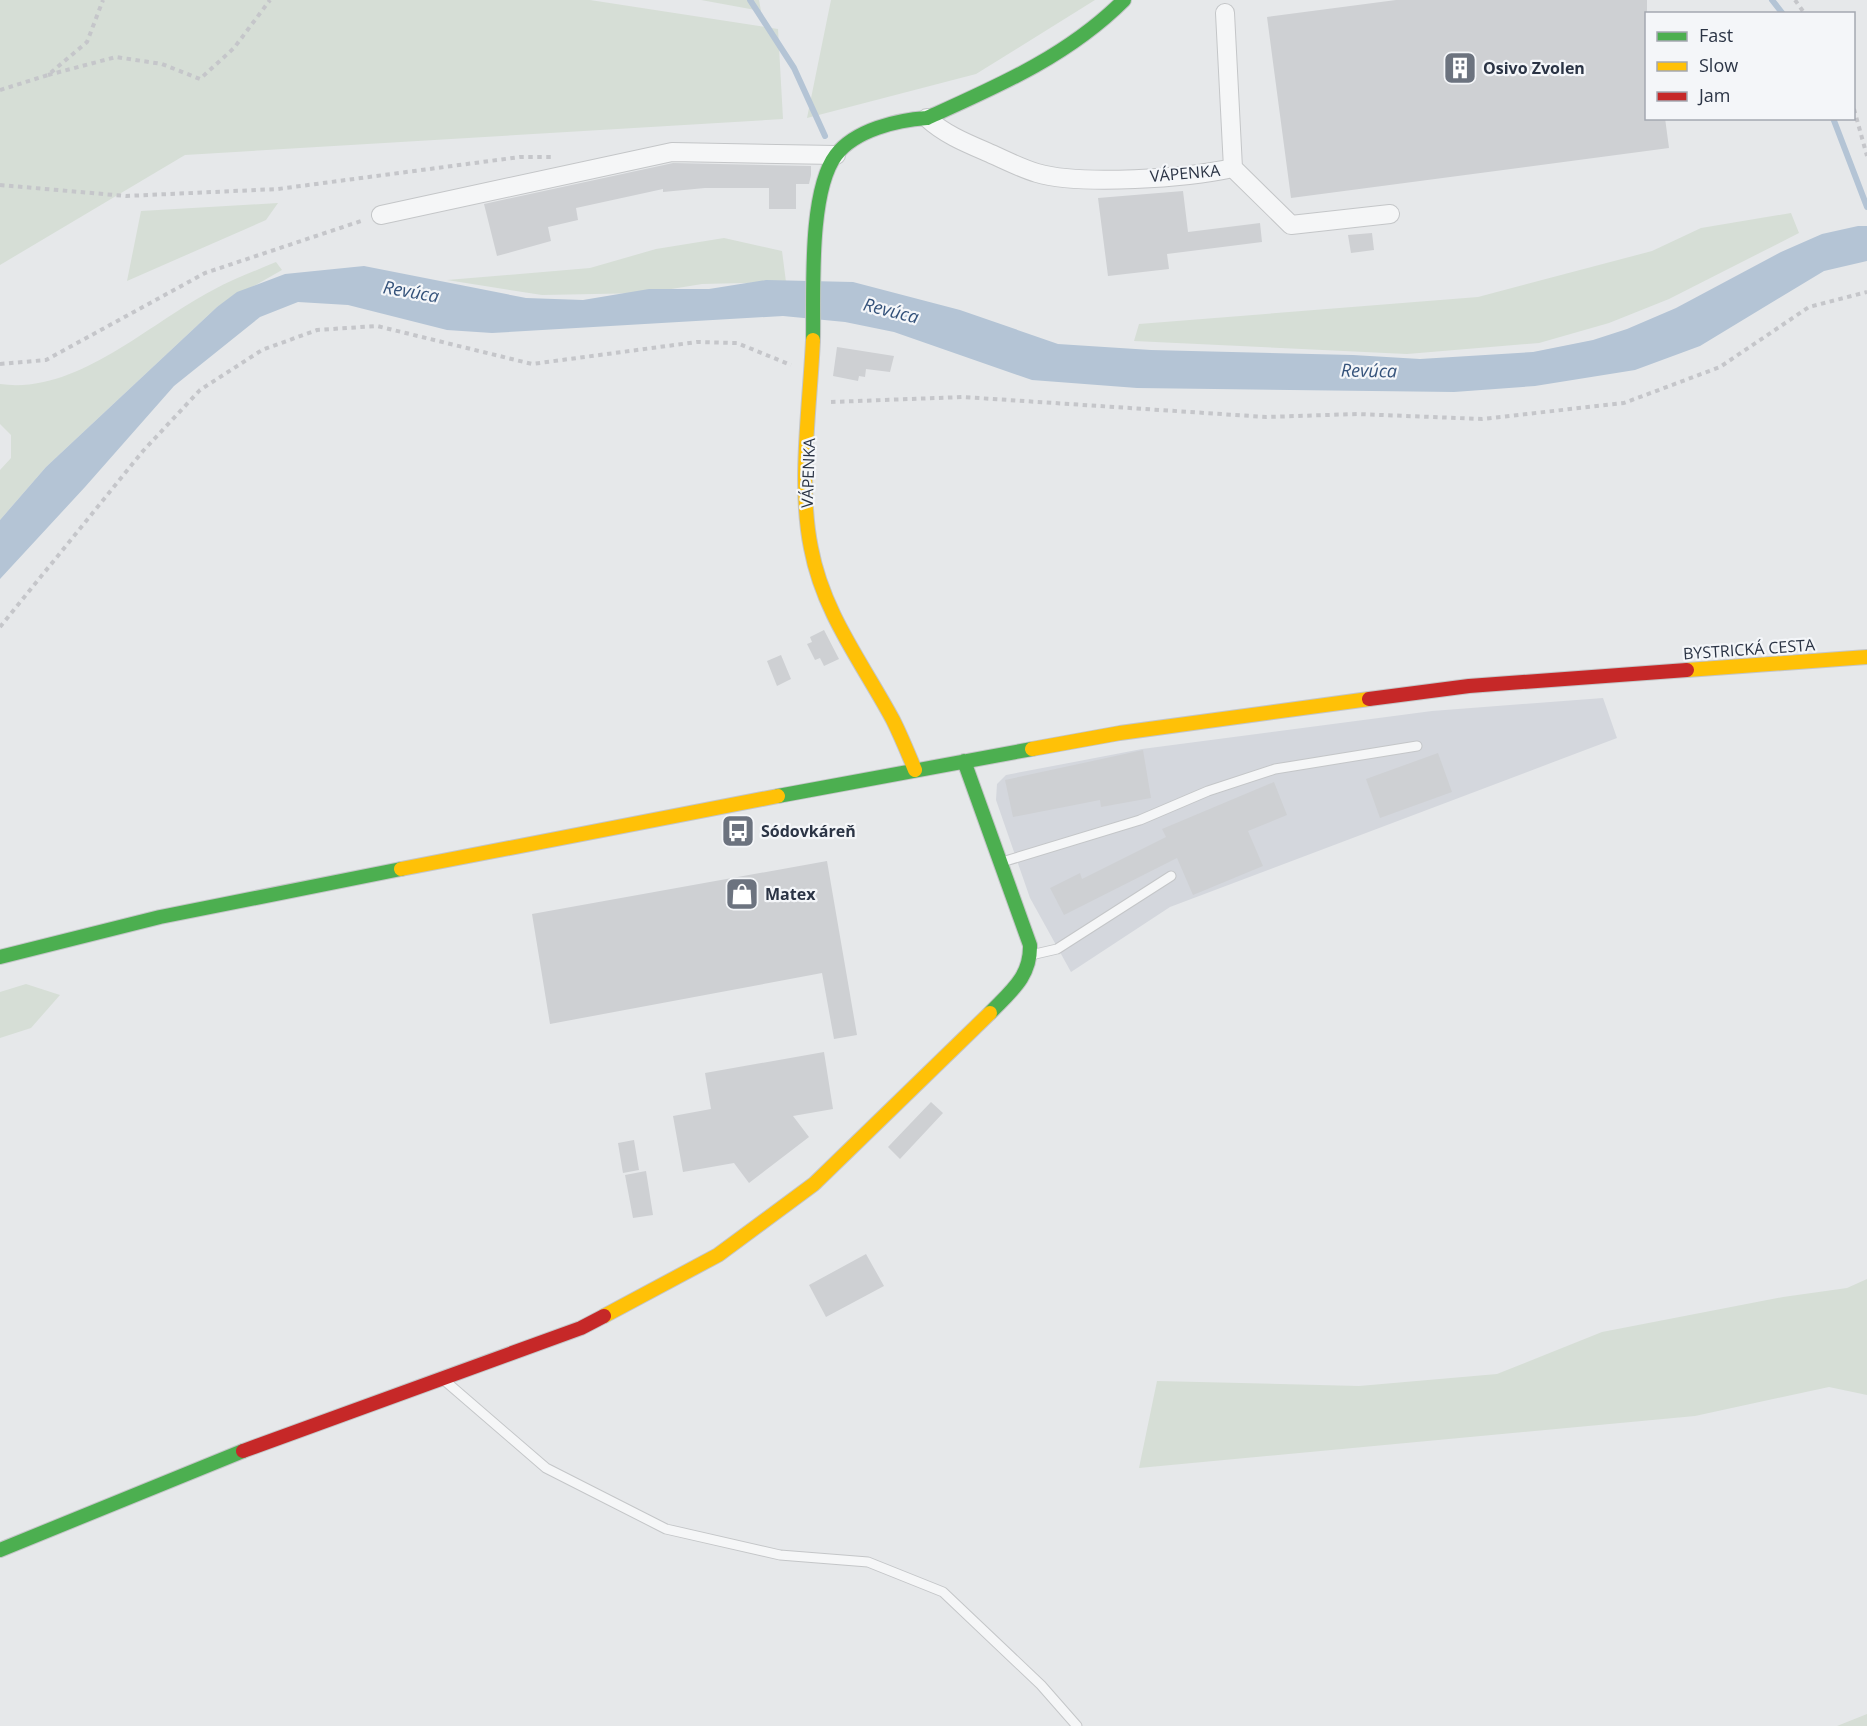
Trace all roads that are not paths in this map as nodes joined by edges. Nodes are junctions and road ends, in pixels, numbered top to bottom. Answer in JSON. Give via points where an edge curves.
{"nodes":[{"id":1,"x":1124,"y":0,"type":"edge"},
{"id":2,"x":1225,"y":13,"type":"dead end"},
{"id":3,"x":927,"y":118,"type":"junction"},
{"id":4,"x":836,"y":155,"type":"junction"},
{"id":5,"x":1233,"y":168,"type":"junction"},
{"id":6,"x":1390,"y":214,"type":"dead end"},
{"id":7,"x":381,"y":215,"type":"road end"},
{"id":8,"x":1867,"y":657,"type":"edge"},
{"id":9,"x":1417,"y":746,"type":"dead end"},
{"id":10,"x":964,"y":760,"type":"junction"},
{"id":11,"x":915,"y":770,"type":"junction"},
{"id":12,"x":1001,"y":862,"type":"junction"},
{"id":13,"x":1171,"y":876,"type":"dead end"},
{"id":14,"x":1031,"y":955,"type":"junction"},
{"id":15,"x":0,"y":957,"type":"edge"},
{"id":16,"x":442,"y":1379,"type":"junction"},
{"id":17,"x":0,"y":1550,"type":"edge"},
{"id":18,"x":1077,"y":1726,"type":"edge"}],
"edges":[{"from":1,"to":3,"type":"street","via":[[1105,22],[1040,64]]},
{"from":2,"to":5,"type":"street","name":"VÁPENKA"},
{"from":3,"to":4,"type":"street","via":[[909,118],[879,127]]},
{"from":3,"to":5,"type":"street","name":"VÁPENKA","via":[[937,128],[972,146],[1038,173],[1085,180],[1210,173]]},
{"from":4,"to":7,"type":"street","via":[[672,152]]},
{"from":4,"to":11,"type":"street","name":"VÁPENKA","via":[[826,178],[816,222],[813,259],[806,497],[811,551],[831,610],[859,665],[894,720]]},
{"from":5,"to":6,"type":"street","name":"VÁPENKA","via":[[1291,225]]},
{"from":8,"to":10,"type":"street","name":"BYSTRICKÁ CESTA","via":[[1469,687],[1120,733]]},
{"from":9,"to":12,"type":"lane","via":[[1275,769],[1140,819]]},
{"from":10,"to":11,"type":"street","name":"BYSTRICKÁ CESTA"},
{"from":10,"to":12,"type":"street"},
{"from":11,"to":15,"type":"street","name":"BYSTRICKÁ CESTA","via":[[160,917]]},
{"from":12,"to":14,"type":"street"},
{"from":13,"to":14,"type":"lane","via":[[1057,949]]},
{"from":14,"to":16,"type":"street","via":[[1024,978],[814,1184],[718,1255],[581,1328]]},
{"from":16,"to":17,"type":"street","via":[[235,1454]]},
{"from":16,"to":18,"type":"lane","via":[[546,1468],[666,1529],[780,1555],[868,1562],[943,1592],[1041,1685]]}]}
